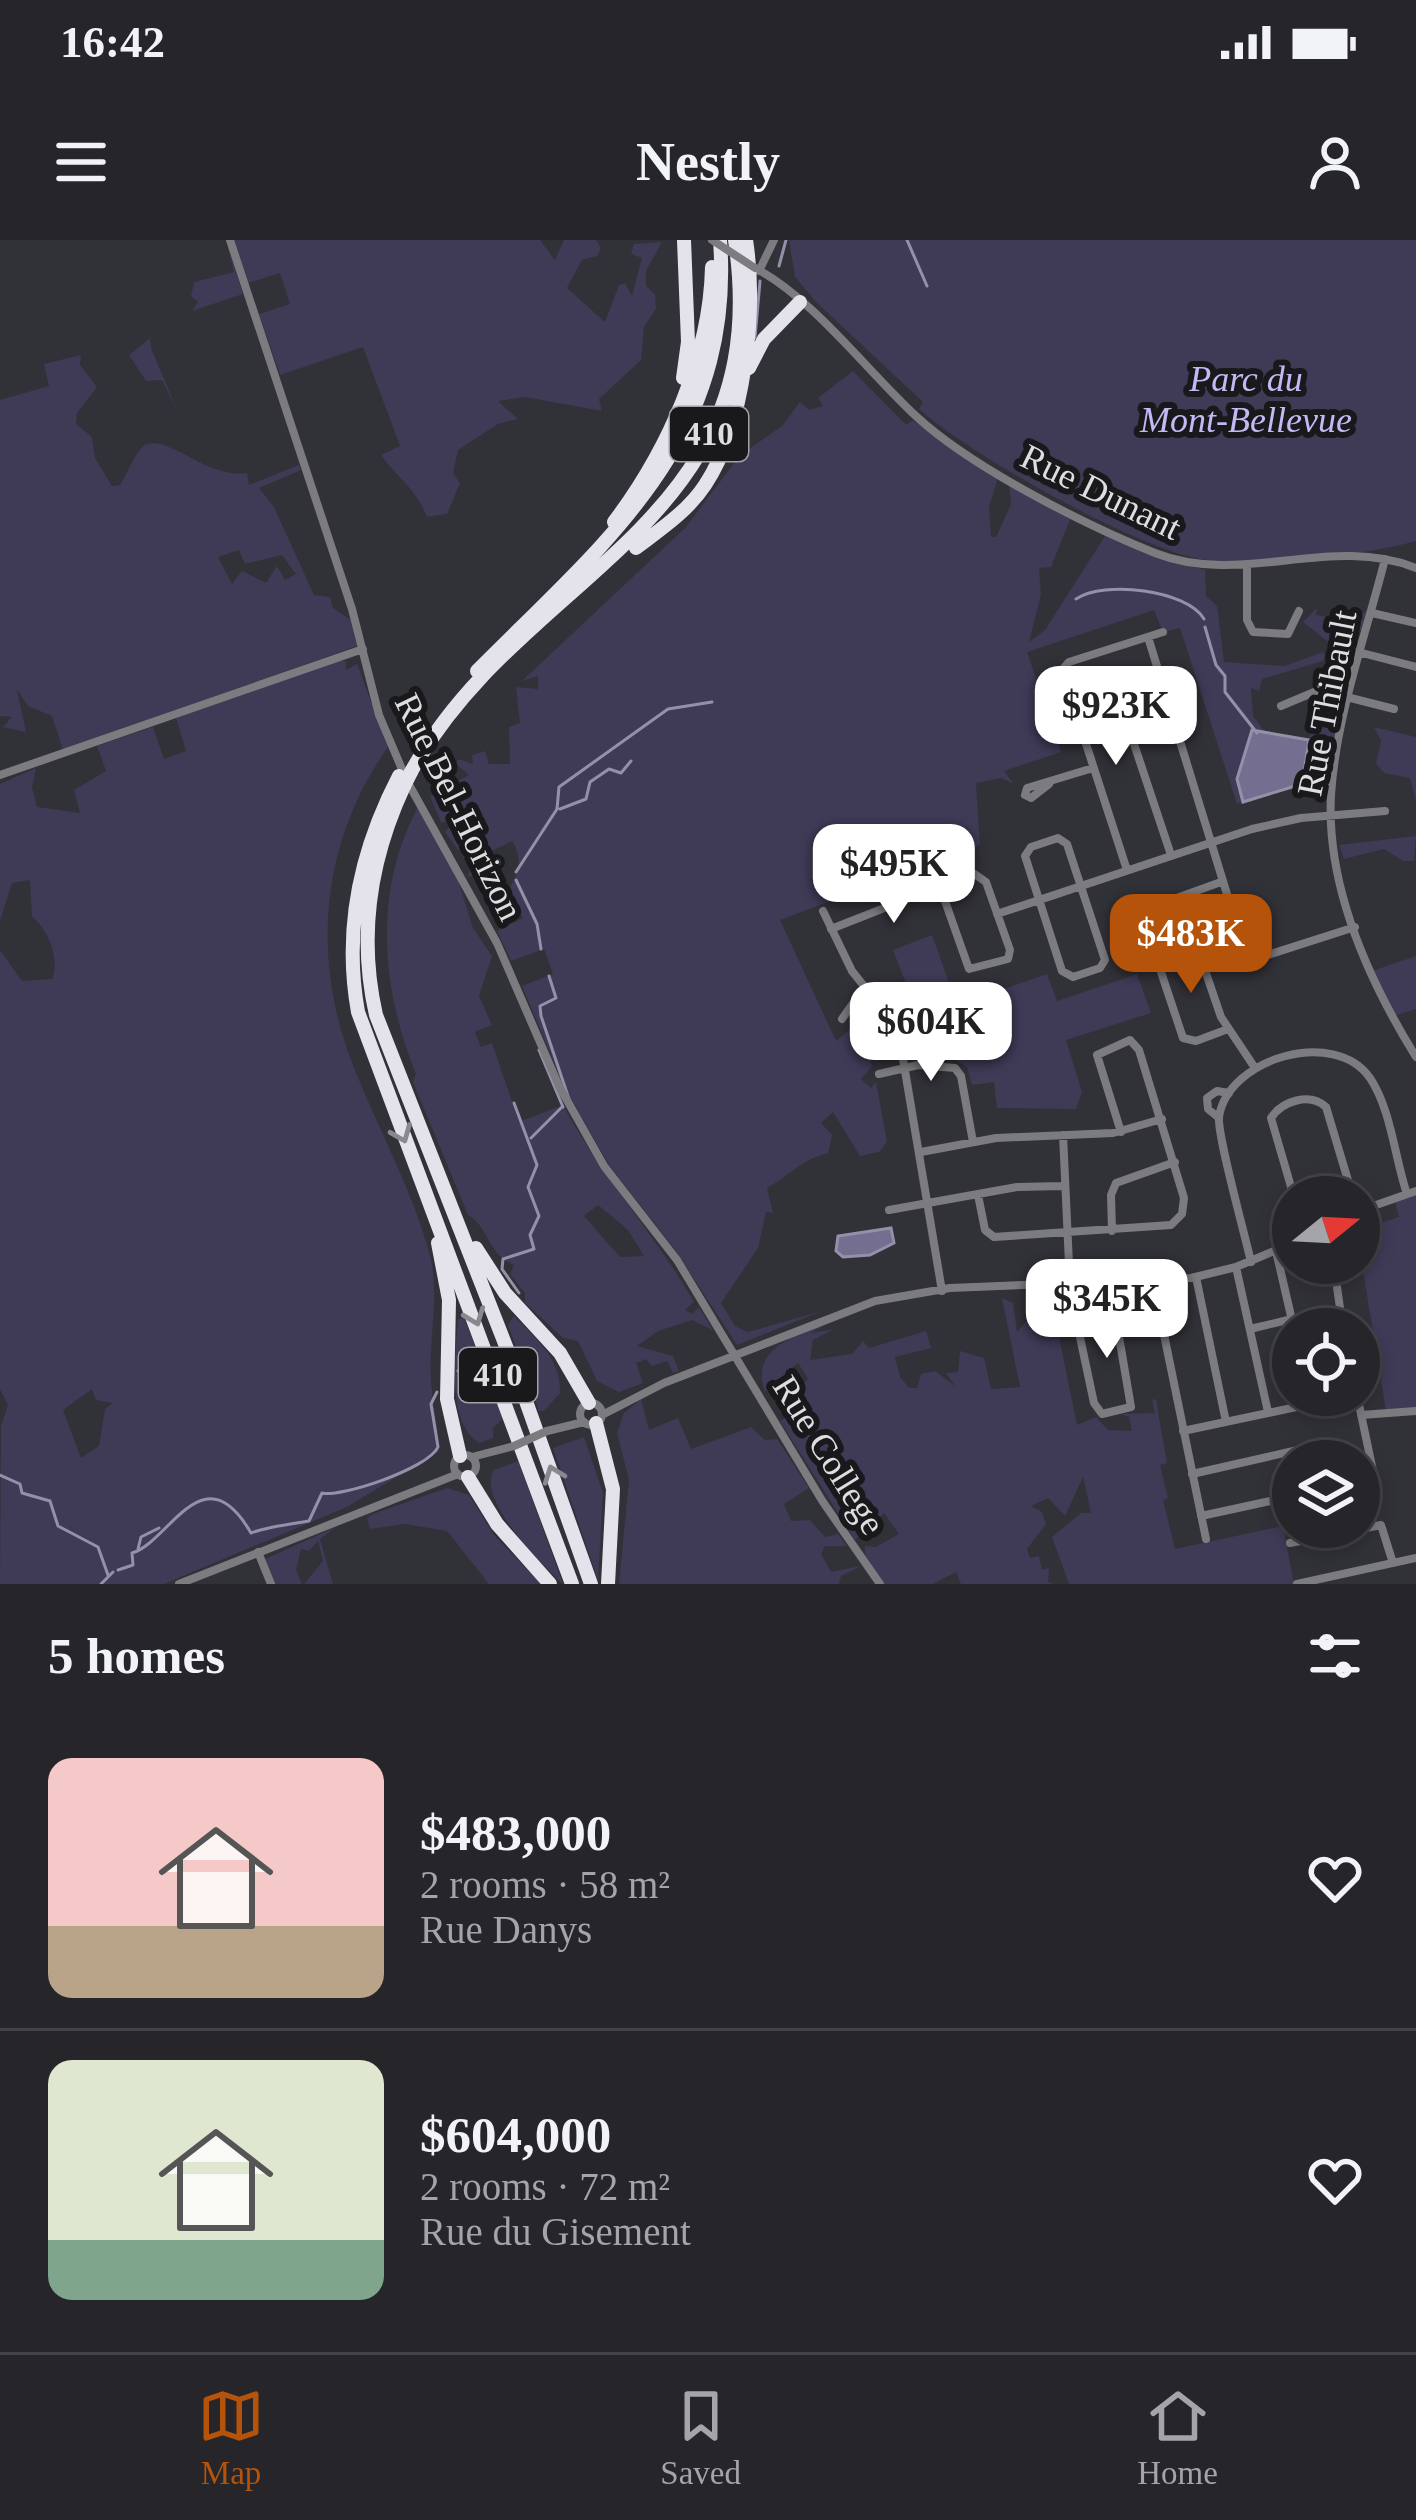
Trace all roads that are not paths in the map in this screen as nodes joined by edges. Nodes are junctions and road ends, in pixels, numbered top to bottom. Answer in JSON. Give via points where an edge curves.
{"nodes":[{"id":1,"x":230,"y":240,"type":"edge"},
{"id":2,"x":684,"y":240,"type":"edge"},
{"id":3,"x":716,"y":240,"type":"edge"},
{"id":4,"x":735,"y":240,"type":"edge"},
{"id":5,"x":746,"y":240,"type":"edge"},
{"id":6,"x":774,"y":240,"type":"edge"},
{"id":7,"x":757,"y":270,"type":"junction"},
{"id":8,"x":798,"y":304,"type":"junction"},
{"id":9,"x":735,"y":400,"type":"junction"},
{"id":10,"x":653,"y":456,"type":"junction"},
{"id":11,"x":1385,"y":559,"type":"junction"},
{"id":12,"x":1247,"y":567,"type":"junction"},
{"id":13,"x":1416,"y":568,"type":"edge"},
{"id":14,"x":579,"y":580,"type":"junction"},
{"id":15,"x":1299,"y":611,"type":"dead end"},
{"id":16,"x":1372,"y":613,"type":"junction"},
{"id":17,"x":1416,"y":623,"type":"edge"},
{"id":18,"x":1163,"y":632,"type":"dead end"},
{"id":19,"x":1148,"y":637,"type":"junction"},
{"id":20,"x":363,"y":649,"type":"junction"},
{"id":21,"x":1362,"y":653,"type":"junction"},
{"id":22,"x":1416,"y":667,"type":"edge"},
{"id":23,"x":1351,"y":698,"type":"junction"},
{"id":24,"x":1281,"y":706,"type":"dead end"},
{"id":25,"x":1394,"y":709,"type":"dead end"},
{"id":26,"x":1077,"y":718,"type":"junction"},
{"id":27,"x":1093,"y":768,"type":"junction"},
{"id":28,"x":0,"y":775,"type":"edge"},
{"id":29,"x":405,"y":775,"type":"junction"},
{"id":30,"x":1050,"y":783,"type":"dead end"},
{"id":31,"x":1385,"y":811,"type":"dead end"},
{"id":32,"x":1331,"y":817,"type":"junction"},
{"id":33,"x":1208,"y":842,"type":"junction"},
{"id":34,"x":1171,"y":854,"type":"junction"},
{"id":35,"x":1127,"y":870,"type":"junction"},
{"id":36,"x":1221,"y":882,"type":"junction"},
{"id":37,"x":939,"y":884,"type":"junction"},
{"id":38,"x":1081,"y":885,"type":"junction"},
{"id":39,"x":1180,"y":897,"type":"junction"},
{"id":40,"x":1039,"y":899,"type":"junction"},
{"id":41,"x":824,"y":911,"type":"dead end"},
{"id":42,"x":997,"y":914,"type":"junction"},
{"id":43,"x":1355,"y":927,"type":"junction"},
{"id":44,"x":832,"y":928,"type":"junction"},
{"id":45,"x":865,"y":986,"type":"junction"},
{"id":46,"x":842,"y":1019,"type":"dead end"},
{"id":47,"x":1228,"y":1029,"type":"junction"},
{"id":48,"x":1416,"y":1057,"type":"edge"},
{"id":49,"x":906,"y":1067,"type":"junction"},
{"id":50,"x":1255,"y":1068,"type":"junction"},
{"id":51,"x":879,"y":1074,"type":"dead end"},
{"id":52,"x":1229,"y":1093,"type":"junction"},
{"id":53,"x":1219,"y":1118,"type":"junction"},
{"id":54,"x":1162,"y":1119,"type":"junction"},
{"id":55,"x":1121,"y":1132,"type":"junction"},
{"id":56,"x":1063,"y":1136,"type":"junction"},
{"id":57,"x":974,"y":1142,"type":"junction"},
{"id":58,"x":921,"y":1152,"type":"junction"},
{"id":59,"x":1175,"y":1162,"type":"junction"},
{"id":60,"x":416,"y":1169,"type":"junction"},
{"id":61,"x":438,"y":1174,"type":"junction"},
{"id":62,"x":1288,"y":1176,"type":"edge"},
{"id":63,"x":1347,"y":1176,"type":"edge"},
{"id":64,"x":1065,"y":1186,"type":"junction"},
{"id":65,"x":1411,"y":1192,"type":"edge"},
{"id":66,"x":979,"y":1195,"type":"junction"},
{"id":67,"x":930,"y":1203,"type":"junction"},
{"id":68,"x":1380,"y":1203,"type":"edge"},
{"id":69,"x":890,"y":1210,"type":"dead end"},
{"id":70,"x":1112,"y":1231,"type":"junction"},
{"id":71,"x":1067,"y":1233,"type":"junction"},
{"id":72,"x":1272,"y":1253,"type":"edge"},
{"id":73,"x":1251,"y":1262,"type":"junction"},
{"id":74,"x":1236,"y":1267,"type":"junction"},
{"id":75,"x":1196,"y":1277,"type":"junction"},
{"id":76,"x":1153,"y":1281,"type":"junction"},
{"id":77,"x":1070,"y":1285,"type":"junction"},
{"id":78,"x":1337,"y":1287,"type":"dead end"},
{"id":79,"x":942,"y":1291,"type":"junction"},
{"id":80,"x":1340,"y":1308,"type":"edge"},
{"id":81,"x":1272,"y":1326,"type":"edge"},
{"id":82,"x":1250,"y":1329,"type":"junction"},
{"id":83,"x":1078,"y":1330,"type":"junction"},
{"id":84,"x":734,"y":1354,"type":"junction"},
{"id":85,"x":1416,"y":1411,"type":"edge"},
{"id":86,"x":1272,"y":1412,"type":"edge"},
{"id":87,"x":1268,"y":1413,"type":"junction"},
{"id":88,"x":591,"y":1414,"type":"junction"},
{"id":89,"x":1380,"y":1414,"type":"edge"},
{"id":90,"x":1226,"y":1422,"type":"junction"},
{"id":91,"x":1183,"y":1431,"type":"junction"},
{"id":92,"x":1272,"y":1456,"type":"edge"},
{"id":93,"x":465,"y":1466,"type":"junction"},
{"id":94,"x":1192,"y":1474,"type":"junction"},
{"id":95,"x":1272,"y":1501,"type":"edge"},
{"id":96,"x":1201,"y":1516,"type":"junction"},
{"id":97,"x":1380,"y":1525,"type":"edge"},
{"id":98,"x":1206,"y":1539,"type":"dead end"},
{"id":99,"x":258,"y":1552,"type":"junction"},
{"id":100,"x":1416,"y":1558,"type":"edge"},
{"id":101,"x":1394,"y":1563,"type":"junction"},
{"id":102,"x":179,"y":1584,"type":"edge"},
{"id":103,"x":271,"y":1584,"type":"edge"},
{"id":104,"x":550,"y":1584,"type":"edge"},
{"id":105,"x":572,"y":1584,"type":"edge"},
{"id":106,"x":591,"y":1584,"type":"edge"},
{"id":107,"x":608,"y":1584,"type":"edge"},
{"id":108,"x":880,"y":1584,"type":"edge"},
{"id":109,"x":1297,"y":1584,"type":"edge"}],
"edges":[{"from":1,"to":20,"type":"street","name":"Rue Bel-Horizon"},
{"from":2,"to":10,"type":"highway","via":[[686,362]]},
{"from":3,"to":7,"type":"street","name":"Rue Dunant","bridge":true},
{"from":3,"to":10,"type":"highway","via":[[703,342]]},
{"from":3,"to":14,"type":"highway","number":"410","via":[[717,331],[691,420],[648,494]]},
{"from":4,"to":14,"type":"highway","number":"410","via":[[739,325],[712,429],[667,503]]},
{"from":5,"to":9,"type":"highway","via":[[749,326]]},
{"from":6,"to":7,"type":"street"},
{"from":7,"to":8,"type":"street","name":"Rue Dunant"},
{"from":8,"to":9,"type":"highway","via":[[760,344]]},
{"from":8,"to":12,"type":"street","name":"Rue Dunant","via":[[959,450],[1124,538],[1188,563]]},
{"from":9,"to":14,"type":"highway","via":[[700,492]]},
{"from":10,"to":14,"type":"highway"},
{"from":11,"to":12,"type":"street","name":"Rue Dunant"},
{"from":11,"to":13,"type":"street","name":"Rue Dunant"},
{"from":11,"to":16,"type":"street","name":"Rue Thibault"},
{"from":12,"to":15,"type":"street","via":[[1253,632],[1288,634]]},
{"from":14,"to":29,"type":"highway","number":"410","via":[[472,689]]},
{"from":16,"to":17,"type":"street"},
{"from":16,"to":21,"type":"street","name":"Rue Thibault"},
{"from":18,"to":19,"type":"street"},
{"from":19,"to":26,"type":"street","via":[[1063,668]]},
{"from":19,"to":33,"type":"street"},
{"from":20,"to":28,"type":"street"},
{"from":20,"to":84,"type":"street","name":"Rue Bel-Horizon","via":[[387,738],[497,943],[568,1105]]},
{"from":21,"to":22,"type":"street"},
{"from":21,"to":23,"type":"street","name":"Rue Thibault"},
{"from":23,"to":24,"type":"street","via":[[1315,690]]},
{"from":23,"to":25,"type":"street"},
{"from":23,"to":32,"type":"street","name":"Rue Thibault"},
{"from":26,"to":27,"type":"street"},
{"from":26,"to":34,"type":"street","via":[[1122,708]]},
{"from":27,"to":30,"type":"street"},
{"from":27,"to":35,"type":"street"},
{"from":29,"to":60,"type":"highway","number":"410","one_way":true,"via":[[362,870],[352,969],[365,1039]]},
{"from":29,"to":61,"type":"highway","number":"410","via":[[372,880],[368,973],[385,1046]]},
{"from":31,"to":32,"type":"street"},
{"from":32,"to":33,"type":"street","via":[[1290,819]]},
{"from":32,"to":43,"type":"street","name":"Rue Thibault"},
{"from":33,"to":34,"type":"street"},
{"from":33,"to":36,"type":"street"},
{"from":34,"to":35,"type":"street"},
{"from":35,"to":38,"type":"street"},
{"from":36,"to":39,"type":"street"},
{"from":36,"to":43,"type":"street","via":[[1250,959]]},
{"from":37,"to":42,"type":"street","via":[[980,875]]},
{"from":37,"to":42,"type":"street","via":[[972,971],[1010,957]]},
{"from":37,"to":44,"type":"street"},
{"from":38,"to":40,"type":"street"},
{"from":38,"to":40,"type":"street","via":[[1065,841],[1031,847],[1025,856]]},
{"from":38,"to":40,"type":"street","via":[[1105,960],[1084,974],[1064,974]]},
{"from":39,"to":47,"type":"street"},
{"from":39,"to":47,"type":"street","via":[[1144,912],[1183,1038],[1196,1042]]},
{"from":40,"to":42,"type":"street"},
{"from":41,"to":44,"type":"street"},
{"from":43,"to":48,"type":"street","name":"Rue Thibault","via":[[1381,1000]]},
{"from":44,"to":45,"type":"street"},
{"from":45,"to":46,"type":"street"},
{"from":45,"to":49,"type":"street","via":[[894,1019]]},
{"from":47,"to":50,"type":"street"},
{"from":49,"to":51,"type":"street"},
{"from":49,"to":57,"type":"street","via":[[958,1070]]},
{"from":49,"to":58,"type":"street"},
{"from":50,"to":52,"type":"street"},
{"from":50,"to":65,"type":"street","via":[[1307,1053],[1362,1070]]},
{"from":52,"to":53,"type":"street"},
{"from":52,"to":53,"type":"street","via":[[1208,1098]]},
{"from":53,"to":73,"type":"street"},
{"from":54,"to":55,"type":"street"},
{"from":54,"to":55,"type":"street","via":[[1139,1050],[1127,1041],[1097,1055]]},
{"from":54,"to":59,"type":"street"},
{"from":55,"to":56,"type":"street"},
{"from":56,"to":57,"type":"street"},
{"from":56,"to":64,"type":"street"},
{"from":57,"to":58,"type":"street"},
{"from":58,"to":67,"type":"street"},
{"from":59,"to":70,"type":"street","via":[[1116,1184]]},
{"from":59,"to":70,"type":"street","via":[[1184,1202],[1178,1220]]},
{"from":60,"to":93,"type":"highway","via":[[448,1284],[447,1390]]},
{"from":60,"to":105,"type":"highway","number":"410","one_way":true},
{"from":61,"to":88,"type":"highway","via":[[487,1267],[557,1349]]},
{"from":106,"to":61,"type":"highway","number":"410","one_way":true},
{"from":62,"to":63,"type":"street","via":[[1271,1118],[1286,1104],[1309,1100],[1326,1107]]},
{"from":64,"to":66,"type":"street"},
{"from":64,"to":71,"type":"street"},
{"from":65,"to":68,"type":"street"},
{"from":66,"to":67,"type":"street"},
{"from":66,"to":71,"type":"street","via":[[989,1236]]},
{"from":67,"to":69,"type":"street"},
{"from":67,"to":79,"type":"street"},
{"from":70,"to":71,"type":"street"},
{"from":71,"to":77,"type":"street"},
{"from":72,"to":73,"type":"street"},
{"from":73,"to":74,"type":"street"},
{"from":74,"to":75,"type":"street"},
{"from":74,"to":82,"type":"street"},
{"from":75,"to":76,"type":"street"},
{"from":75,"to":90,"type":"street"},
{"from":76,"to":77,"type":"street"},
{"from":76,"to":91,"type":"street"},
{"from":77,"to":79,"type":"street"},
{"from":77,"to":83,"type":"street"},
{"from":78,"to":80,"type":"street"},
{"from":79,"to":84,"type":"street","via":[[861,1304]]},
{"from":81,"to":82,"type":"street"},
{"from":82,"to":87,"type":"street"},
{"from":83,"to":83,"type":"street","via":[[1100,1413],[1134,1403],[1119,1335],[1112,1328]]},
{"from":84,"to":88,"type":"street"},
{"from":84,"to":108,"type":"street","name":"Rue College"},
{"from":85,"to":89,"type":"street"},
{"from":86,"to":87,"type":"street"},
{"from":87,"to":90,"type":"street"},
{"from":88,"to":93,"type":"street","bridge":true},
{"from":88,"to":107,"type":"highway","via":[[613,1492]]},
{"from":90,"to":91,"type":"street"},
{"from":91,"to":94,"type":"street"},
{"from":92,"to":94,"type":"street"},
{"from":93,"to":99,"type":"street"},
{"from":93,"to":104,"type":"highway","via":[[498,1526]]},
{"from":94,"to":96,"type":"street"},
{"from":95,"to":96,"type":"street"},
{"from":96,"to":98,"type":"street"},
{"from":97,"to":101,"type":"street"},
{"from":99,"to":102,"type":"street"},
{"from":99,"to":103,"type":"street"},
{"from":100,"to":101,"type":"street"},
{"from":101,"to":109,"type":"street"}]}
